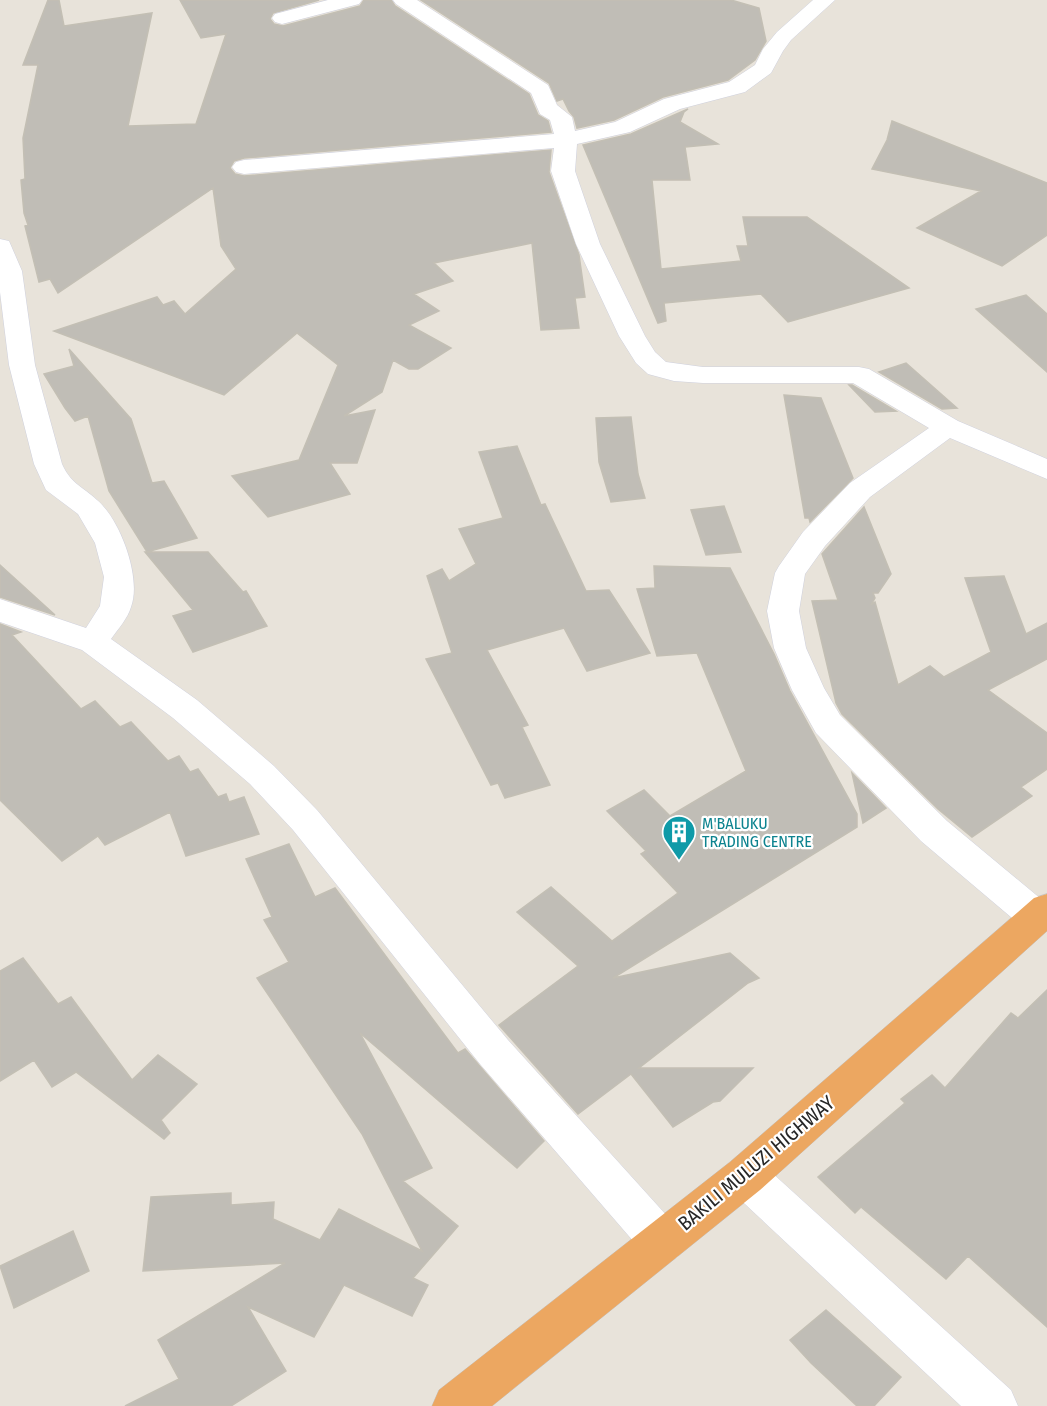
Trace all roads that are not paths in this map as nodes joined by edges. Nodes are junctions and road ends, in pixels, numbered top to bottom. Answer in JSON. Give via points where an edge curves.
{"nodes":[{"id":1,"x":352,"y":0,"type":"edge"},
{"id":2,"x":403,"y":0,"type":"edge"},
{"id":3,"x":825,"y":0,"type":"edge"},
{"id":4,"x":282,"y":18,"type":"dead end"},
{"id":5,"x":566,"y":140,"type":"junction"},
{"id":6,"x":244,"y":167,"type":"dead end"},
{"id":7,"x":0,"y":246,"type":"edge"},
{"id":8,"x":948,"y":427,"type":"junction"},
{"id":9,"x":1047,"y":470,"type":"edge"},
{"id":10,"x":0,"y":610,"type":"edge"},
{"id":11,"x":93,"y":642,"type":"junction"},
{"id":12,"x":1043,"y":913,"type":"edge"},
{"id":13,"x":745,"y":1176,"type":"junction"},
{"id":14,"x":662,"y":1242,"type":"junction"},
{"id":15,"x":455,"y":1406,"type":"edge"},
{"id":16,"x":995,"y":1406,"type":"edge"}],
"edges":[{"from":1,"to":4,"type":"street"},
{"from":2,"to":5,"type":"street","via":[[540,90],[548,109],[561,117]]},
{"from":3,"to":5,"type":"street","via":[[784,36],[764,69],[737,87],[672,104],[622,127]]},
{"from":5,"to":6,"type":"street"},
{"from":5,"to":8,"type":"street","via":[[562,169],[599,268],[629,332],[646,359],[657,368],[702,375],[852,373]]},
{"from":7,"to":11,"type":"street","via":[[10,271],[22,365],[48,464],[56,483],[89,508],[110,543],[119,577],[116,607]]},
{"from":8,"to":9,"type":"street"},
{"from":8,"to":12,"type":"street","via":[[860,490],[814,539],[790,573],[783,611],[790,648],[828,724],[934,831]]},
{"from":10,"to":11,"type":"street"},
{"from":11,"to":14,"type":"street","via":[[223,740],[305,820],[494,1052]]},
{"from":12,"to":13,"type":"highway","name":"BAKILI MULUZI HIGHWAY"},
{"from":13,"to":14,"type":"highway","name":"BAKILI MULUZI HIGHWAY"},
{"from":13,"to":16,"type":"street"},
{"from":14,"to":15,"type":"highway","name":"BAKILI MULUZI HIGHWAY"}]}
